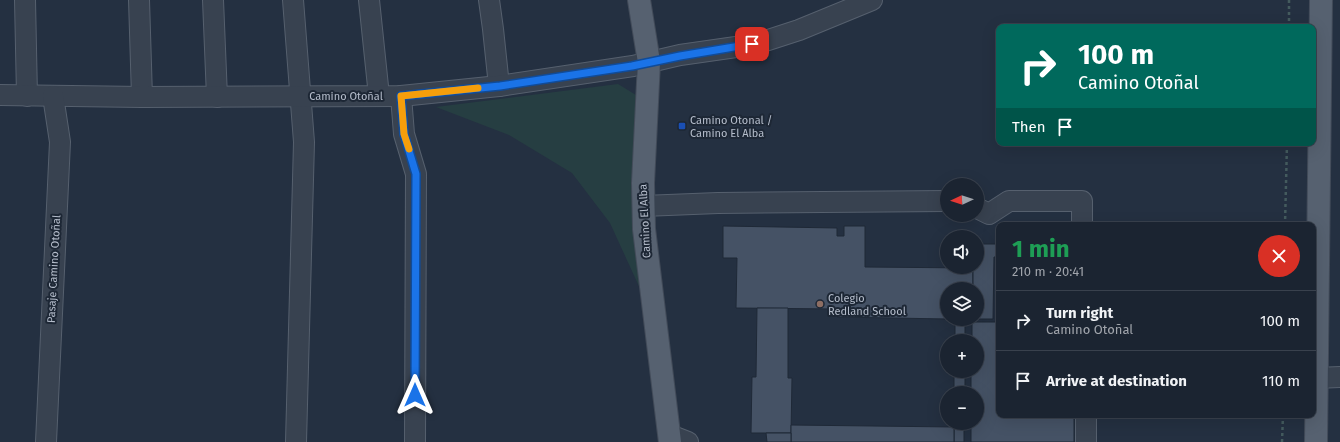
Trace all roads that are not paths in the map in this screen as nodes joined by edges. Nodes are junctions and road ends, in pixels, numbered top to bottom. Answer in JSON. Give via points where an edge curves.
{"nodes":[{"id":1,"x":25,"y":0,"type":"edge"},
{"id":2,"x":139,"y":0,"type":"edge"},
{"id":3,"x":213,"y":0,"type":"edge"},
{"id":4,"x":293,"y":0,"type":"edge"},
{"id":5,"x":369,"y":0,"type":"edge"},
{"id":6,"x":489,"y":0,"type":"edge"},
{"id":7,"x":639,"y":0,"type":"edge"},
{"id":8,"x":872,"y":0,"type":"edge"},
{"id":9,"x":1321,"y":0,"type":"edge"},
{"id":10,"x":648,"y":62,"type":"junction"},
{"id":11,"x":500,"y":86,"type":"junction"},
{"id":12,"x":0,"y":95,"type":"edge"},
{"id":13,"x":27,"y":96,"type":"junction"},
{"id":14,"x":53,"y":96,"type":"junction"},
{"id":15,"x":301,"y":96,"type":"junction"},
{"id":16,"x":380,"y":96,"type":"junction"},
{"id":17,"x":401,"y":96,"type":"junction"},
{"id":18,"x":217,"y":97,"type":"junction"},
{"id":19,"x":142,"y":98,"type":"junction"},
{"id":20,"x":940,"y":201,"type":"edge"},
{"id":21,"x":643,"y":206,"type":"junction"},
{"id":22,"x":984,"y":212,"type":"edge"},
{"id":23,"x":1082,"y":222,"type":"edge"},
{"id":24,"x":1340,"y":377,"type":"edge"},
{"id":25,"x":1316,"y":378,"type":"junction"},
{"id":26,"x":1086,"y":418,"type":"edge"},
{"id":27,"x":676,"y":440,"type":"edge"},
{"id":28,"x":46,"y":442,"type":"edge"},
{"id":29,"x":296,"y":442,"type":"edge"},
{"id":30,"x":415,"y":442,"type":"edge"},
{"id":31,"x":1086,"y":442,"type":"edge"},
{"id":32,"x":1316,"y":442,"type":"edge"}],
"edges":[{"from":1,"to":13,"type":"street"},
{"from":2,"to":19,"type":"street"},
{"from":3,"to":18,"type":"street"},
{"from":4,"to":15,"type":"street"},
{"from":5,"to":16,"type":"street"},
{"from":6,"to":11,"type":"street"},
{"from":7,"to":10,"type":"main road","name":"Camino El Alba"},
{"from":8,"to":10,"type":"street","name":"Camino Otoñal","via":[[762,42]]},
{"from":9,"to":25,"type":"main road"},
{"from":10,"to":11,"type":"street","name":"Camino Otoñal"},
{"from":10,"to":21,"type":"main road","name":"Camino El Alba"},
{"from":11,"to":17,"type":"street","name":"Camino Otoñal"},
{"from":12,"to":13,"type":"street","name":"Camino Otoñal"},
{"from":13,"to":14,"type":"street","name":"Camino Otoñal"},
{"from":14,"to":19,"type":"street","name":"Camino Otoñal"},
{"from":14,"to":28,"type":"street","name":"Pasaje Camino Otoñal","via":[[60,142]]},
{"from":15,"to":16,"type":"street","name":"Camino Otoñal"},
{"from":15,"to":18,"type":"street","name":"Camino Otoñal"},
{"from":15,"to":29,"type":"street","via":[[304,142]]},
{"from":16,"to":17,"type":"street","name":"Camino Otoñal"},
{"from":17,"to":30,"type":"street","via":[[404,134],[416,174]]},
{"from":18,"to":19,"type":"street","name":"Camino Otoñal"},
{"from":20,"to":21,"type":"street"},
{"from":21,"to":27,"type":"main road","name":"Camino El Alba","via":[[647,258]]},
{"from":22,"to":23,"type":"street","via":[[989,214],[1009,201],[1082,201]]},
{"from":24,"to":25,"type":"street"},
{"from":25,"to":32,"type":"main road"},
{"from":26,"to":31,"type":"street"}]}
